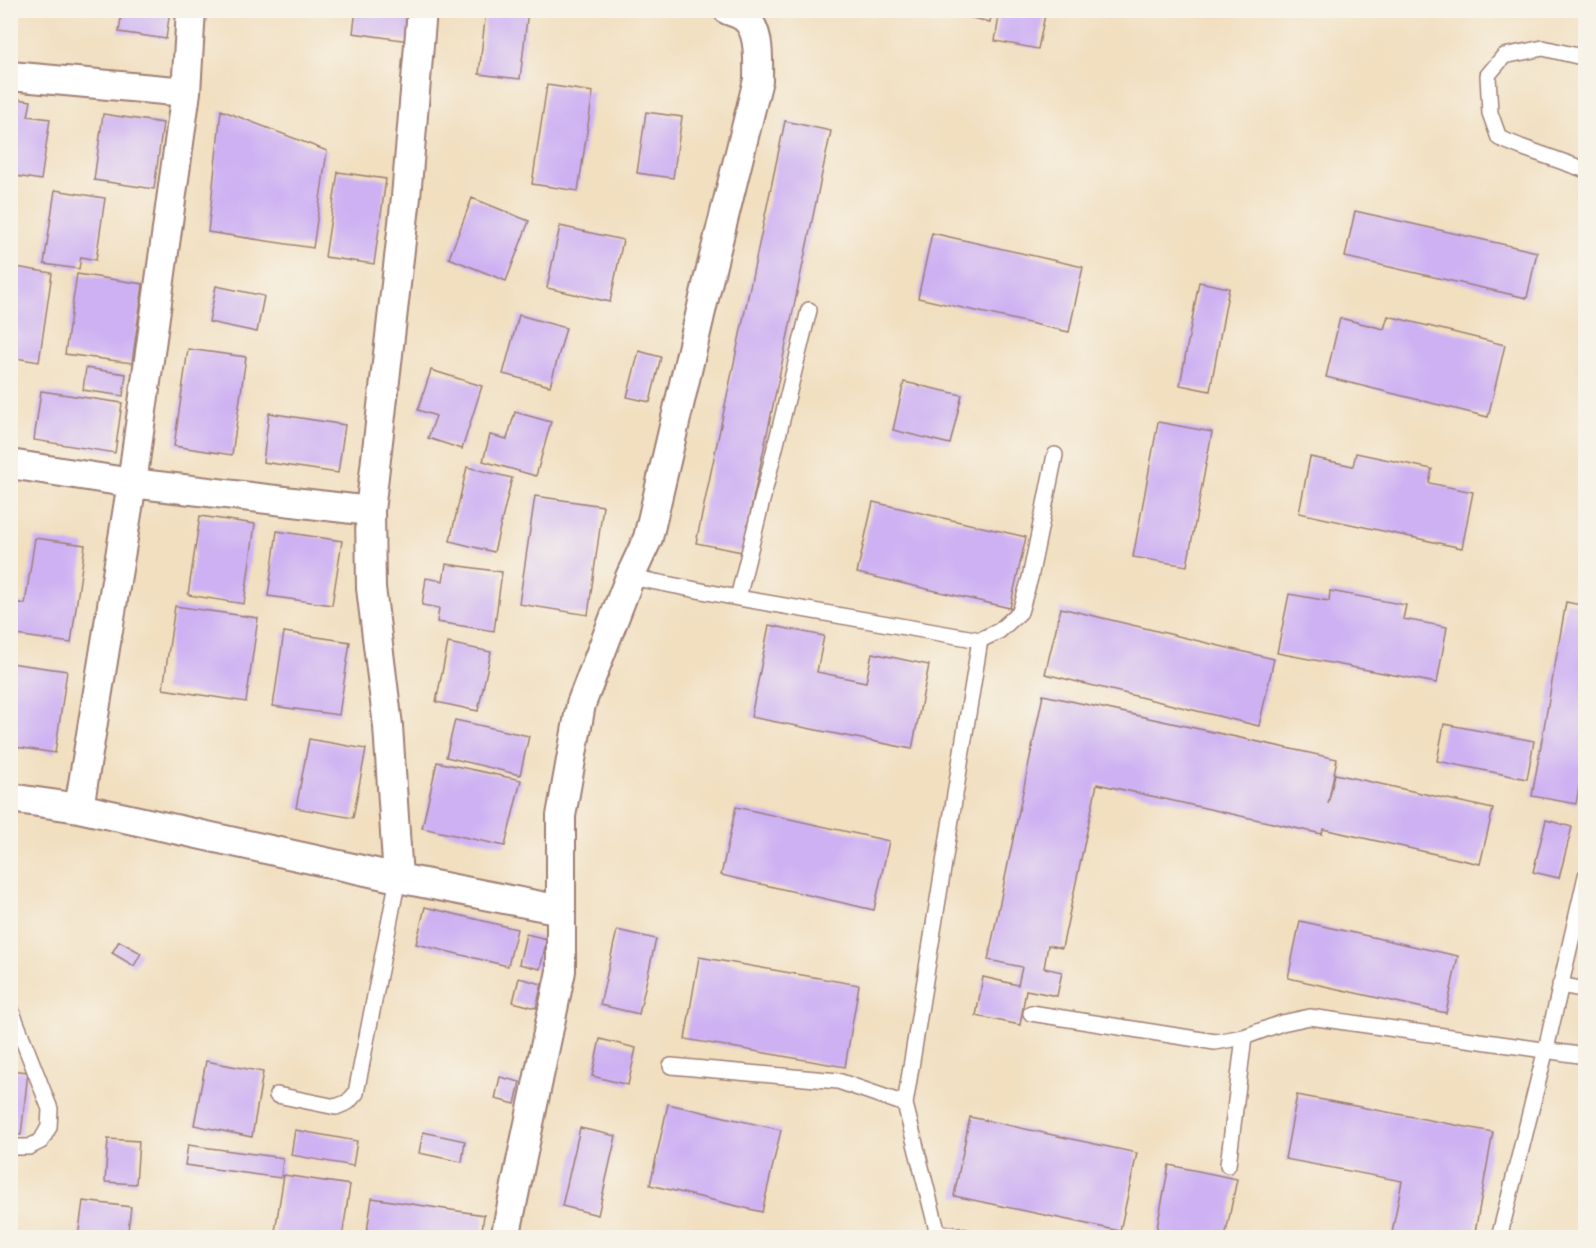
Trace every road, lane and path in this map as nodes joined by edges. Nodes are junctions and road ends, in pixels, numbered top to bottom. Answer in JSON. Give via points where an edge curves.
{"nodes":[{"id":1,"x":191,"y":10,"type":"edge"},
{"id":2,"x":422,"y":10,"type":"edge"},
{"id":3,"x":728,"y":10,"type":"edge"},
{"id":4,"x":1586,"y":58,"type":"edge"},
{"id":5,"x":10,"y":76,"type":"edge"},
{"id":6,"x":186,"y":92,"type":"junction"},
{"id":7,"x":1586,"y":170,"type":"edge"},
{"id":8,"x":808,"y":310,"type":"dead end"},
{"id":9,"x":1055,"y":455,"type":"dead end"},
{"id":10,"x":10,"y":464,"type":"edge"},
{"id":11,"x":132,"y":483,"type":"junction"},
{"id":12,"x":370,"y":511,"type":"junction"},
{"id":13,"x":630,"y":577,"type":"junction"},
{"id":14,"x":738,"y":598,"type":"junction"},
{"id":15,"x":980,"y":640,"type":"junction"},
{"id":16,"x":10,"y":798,"type":"edge"},
{"id":17,"x":79,"y":808,"type":"junction"},
{"id":18,"x":1586,"y":876,"type":"edge"},
{"id":19,"x":398,"y":878,"type":"junction"},
{"id":20,"x":561,"y":910,"type":"junction"},
{"id":21,"x":1560,"y":985,"type":"junction"},
{"id":22,"x":1586,"y":990,"type":"edge"},
{"id":23,"x":10,"y":1007,"type":"edge"},
{"id":24,"x":1031,"y":1013,"type":"dead end"},
{"id":25,"x":1244,"y":1037,"type":"junction"},
{"id":26,"x":1546,"y":1049,"type":"junction"},
{"id":27,"x":1586,"y":1056,"type":"edge"},
{"id":28,"x":671,"y":1066,"type":"dead end"},
{"id":29,"x":277,"y":1095,"type":"dead end"},
{"id":30,"x":905,"y":1104,"type":"junction"},
{"id":31,"x":10,"y":1147,"type":"edge"},
{"id":32,"x":1228,"y":1165,"type":"dead end"},
{"id":33,"x":938,"y":1235,"type":"edge"},
{"id":34,"x":504,"y":1238,"type":"edge"},
{"id":35,"x":971,"y":1238,"type":"edge"},
{"id":36,"x":1499,"y":1238,"type":"edge"}],
"edges":[{"from":1,"to":6,"type":"street"},
{"from":2,"to":12,"type":"street","via":[[406,197]]},
{"from":3,"to":13,"type":"street","via":[[743,16],[752,26],[758,46],[758,80],[648,538]]},
{"from":4,"to":7,"type":"lane","via":[[1543,48],[1504,56],[1488,75],[1490,112],[1499,138]]},
{"from":5,"to":6,"type":"street"},
{"from":6,"to":11,"type":"street"},
{"from":8,"to":14,"type":"lane"},
{"from":9,"to":15,"type":"lane","via":[[1020,612],[999,632]]},
{"from":10,"to":11,"type":"street"},
{"from":11,"to":12,"type":"street"},
{"from":11,"to":17,"type":"street"},
{"from":12,"to":19,"type":"street","via":[[371,588],[388,726]]},
{"from":13,"to":14,"type":"lane"},
{"from":13,"to":20,"type":"street","via":[[581,705],[561,816]]},
{"from":14,"to":15,"type":"lane"},
{"from":15,"to":30,"type":"lane"},
{"from":16,"to":17,"type":"street"},
{"from":17,"to":19,"type":"street"},
{"from":18,"to":21,"type":"lane"},
{"from":19,"to":20,"type":"street"},
{"from":19,"to":29,"type":"lane","via":[[356,1093],[336,1107]]},
{"from":20,"to":34,"type":"street","via":[[561,971]]},
{"from":21,"to":22,"type":"lane"},
{"from":21,"to":26,"type":"lane"},
{"from":23,"to":31,"type":"lane","via":[[50,1109],[49,1127],[40,1141],[29,1147]]},
{"from":24,"to":25,"type":"lane","via":[[1215,1042]]},
{"from":25,"to":26,"type":"lane","via":[[1310,1017]]},
{"from":25,"to":32,"type":"lane"},
{"from":26,"to":27,"type":"lane"},
{"from":26,"to":36,"type":"lane"},
{"from":28,"to":30,"type":"lane","via":[[838,1081]]},
{"from":30,"to":33,"type":"lane"},
{"from":33,"to":35,"type":"lane"}]}
